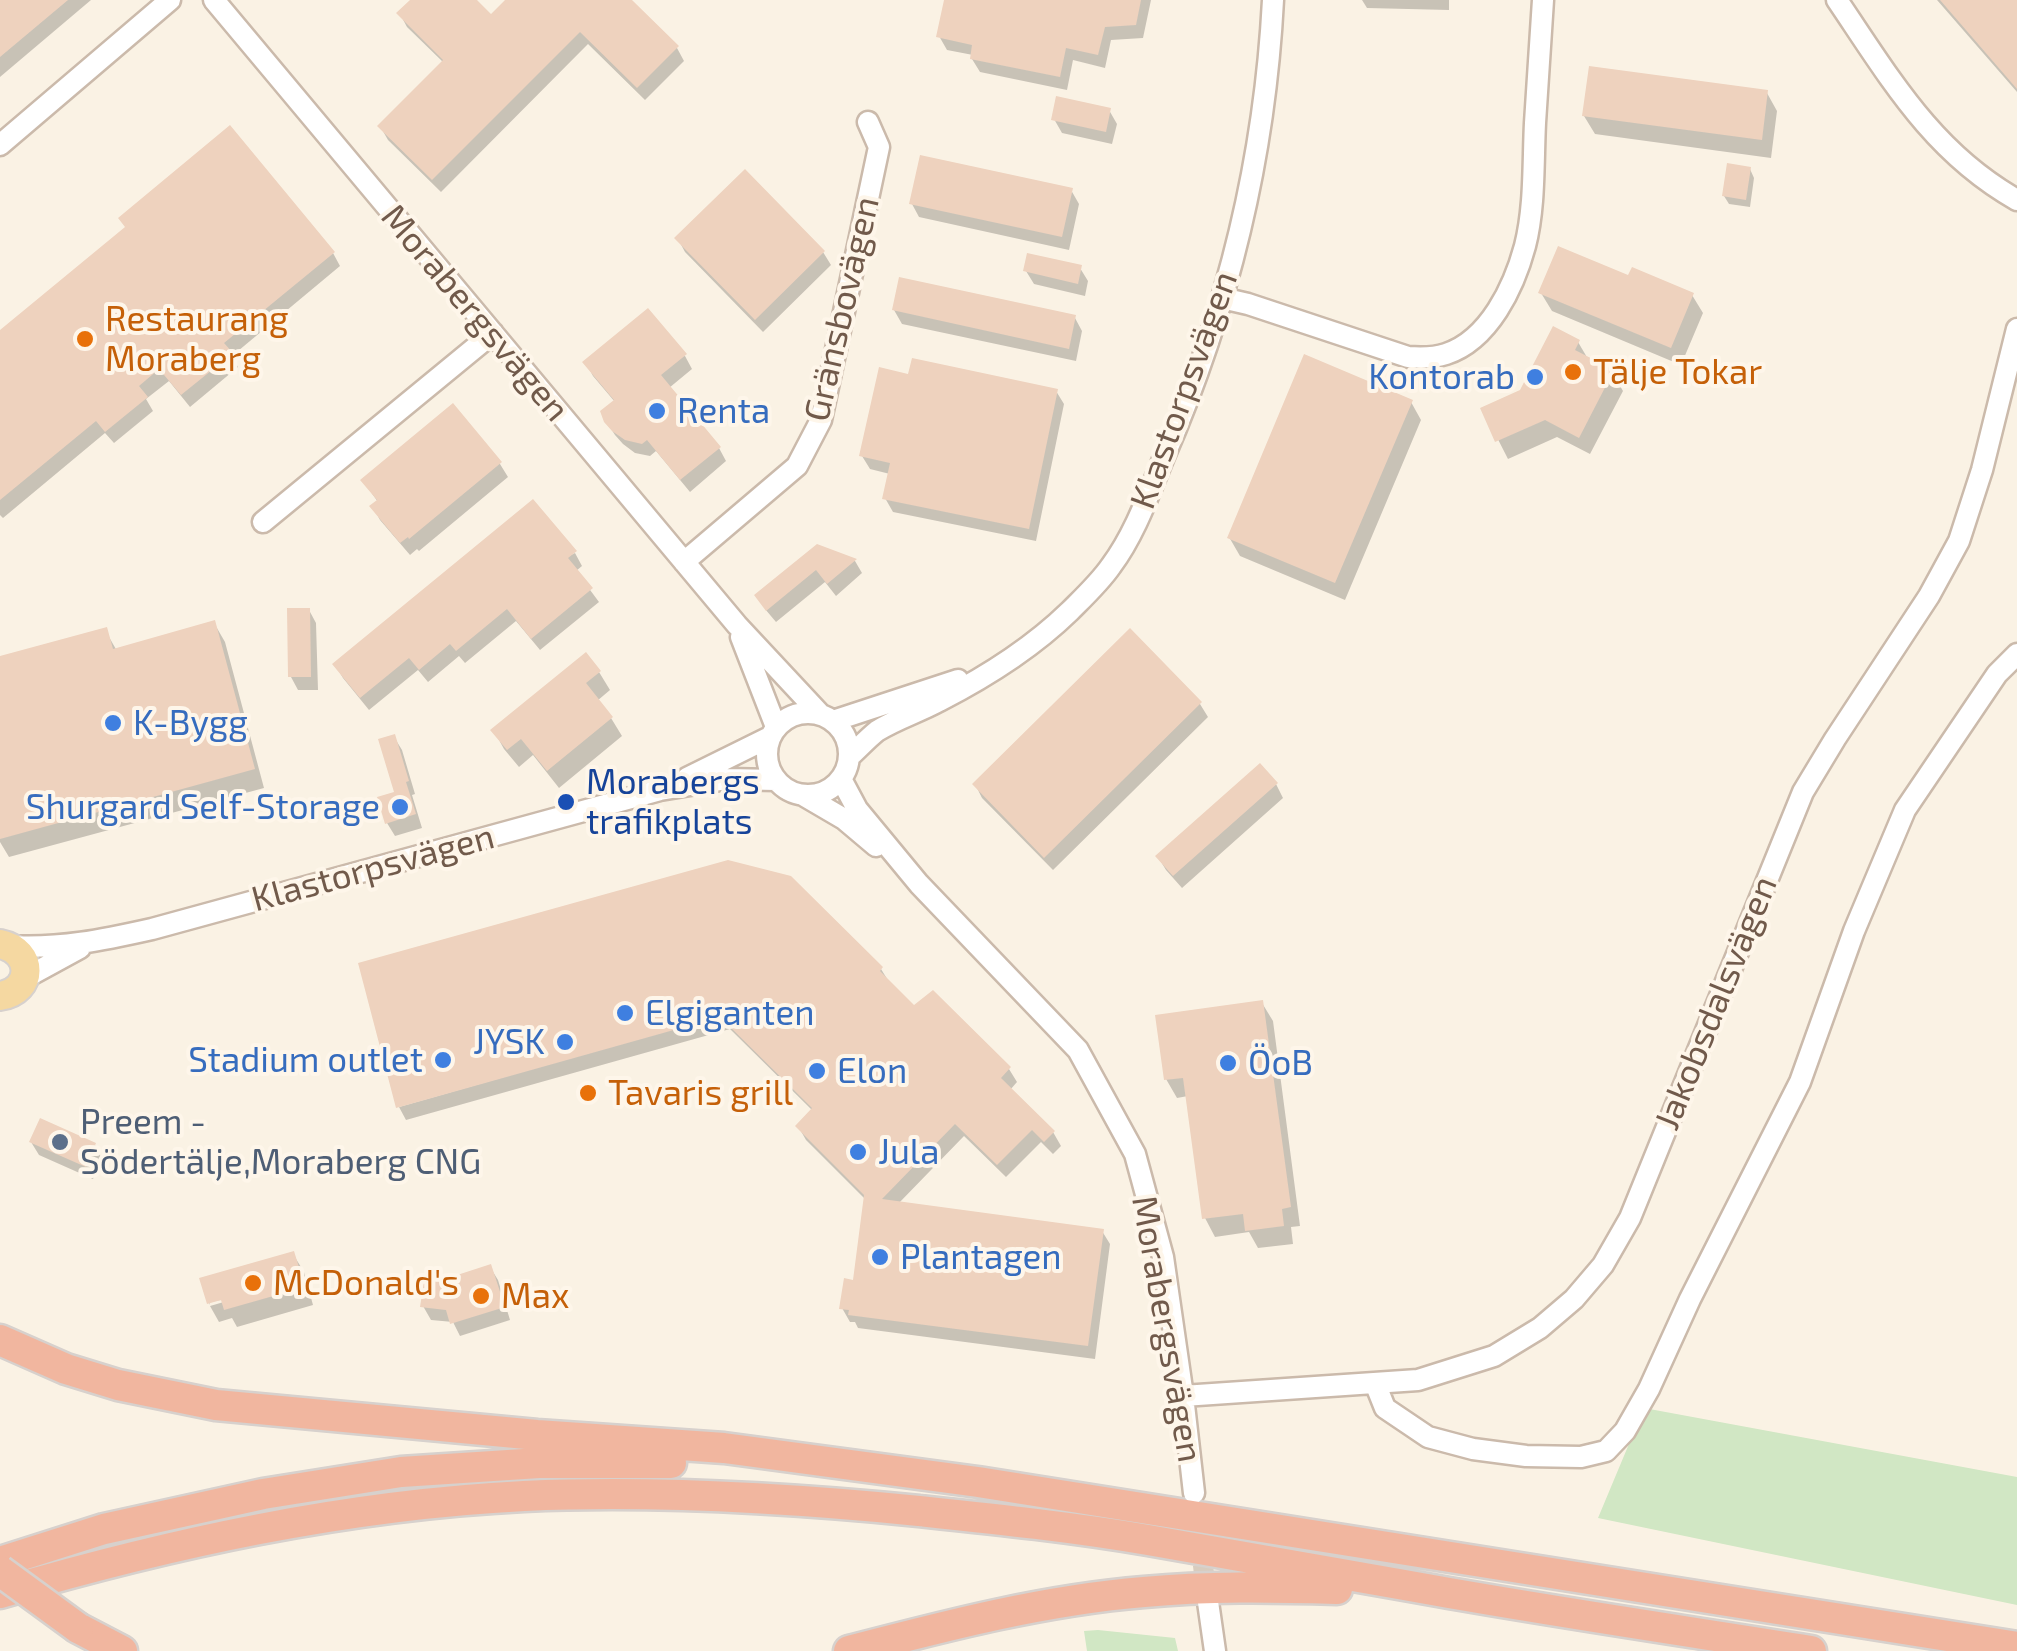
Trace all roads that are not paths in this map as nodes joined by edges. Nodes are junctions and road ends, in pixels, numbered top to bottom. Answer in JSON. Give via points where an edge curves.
{"nodes":[{"id":1,"x":170,"y":0,"type":"edge"},
{"id":2,"x":214,"y":0,"type":"edge"},
{"id":3,"x":1273,"y":0,"type":"edge"},
{"id":4,"x":1543,"y":0,"type":"edge"},
{"id":5,"x":1836,"y":0,"type":"edge"},
{"id":6,"x":868,"y":122,"type":"dead end"},
{"id":7,"x":0,"y":145,"type":"edge"},
{"id":8,"x":2017,"y":200,"type":"edge"},
{"id":9,"x":1222,"y":298,"type":"junction"},
{"id":10,"x":2017,"y":329,"type":"edge"},
{"id":11,"x":492,"y":333,"type":"junction"},
{"id":12,"x":263,"y":522,"type":"dead end"},
{"id":13,"x":684,"y":562,"type":"junction"},
{"id":14,"x":737,"y":625,"type":"junction"},
{"id":15,"x":2017,"y":654,"type":"edge"},
{"id":16,"x":998,"y":666,"type":"junction"},
{"id":17,"x":827,"y":718,"type":"junction"},
{"id":18,"x":773,"y":732,"type":"junction"},
{"id":19,"x":849,"y":757,"type":"junction"},
{"id":20,"x":840,"y":779,"type":"junction"},
{"id":21,"x":776,"y":780,"type":"junction"},
{"id":22,"x":660,"y":790,"type":"junction"},
{"id":23,"x":803,"y":794,"type":"junction"},
{"id":24,"x":919,"y":884,"type":"junction"},
{"id":25,"x":86,"y":944,"type":"junction"},
{"id":26,"x":4,"y":945,"type":"edge"},
{"id":27,"x":25,"y":978,"type":"junction"},
{"id":28,"x":0,"y":996,"type":"edge"},
{"id":29,"x":0,"y":1340,"type":"edge"},
{"id":30,"x":1375,"y":1383,"type":"junction"},
{"id":31,"x":1183,"y":1396,"type":"junction"},
{"id":32,"x":978,"y":1482,"type":"junction"},
{"id":33,"x":1194,"y":1493,"type":"tunnel mouth"},
{"id":34,"x":0,"y":1562,"type":"edge"},
{"id":35,"x":0,"y":1571,"type":"edge"},
{"id":36,"x":0,"y":1593,"type":"edge"},
{"id":37,"x":1445,"y":1593,"type":"junction"},
{"id":38,"x":1208,"y":1602,"type":"tunnel mouth"},
{"id":39,"x":2017,"y":1647,"type":"edge"},
{"id":40,"x":122,"y":1651,"type":"edge"},
{"id":41,"x":848,"y":1651,"type":"edge"},
{"id":42,"x":1215,"y":1651,"type":"edge"},
{"id":43,"x":1810,"y":1651,"type":"edge"}],
"edges":[{"from":1,"to":7,"type":"street"},
{"from":2,"to":11,"type":"street","name":"Morabergsvägen"},
{"from":3,"to":9,"type":"street","name":"Klastorpsvägen","via":[[1260,130]]},
{"from":4,"to":9,"type":"street","via":[[1525,244],[1507,291],[1476,336],[1444,355],[1408,358]]},
{"from":5,"to":8,"type":"street","via":[[1932,133]]},
{"from":6,"to":13,"type":"street","name":"Gränsbovägen","via":[[879,147],[821,420],[797,466]]},
{"from":9,"to":16,"type":"street","name":"Klastorpsvägen","via":[[1176,430],[1112,566],[1038,639]]},
{"from":10,"to":30,"type":"street","name":"Jakobsdalsvägen","via":[[1959,542],[1803,792],[1616,1244],[1574,1299],[1520,1342],[1418,1380]]},
{"from":11,"to":12,"type":"street"},
{"from":11,"to":13,"type":"street","name":"Morabergsvägen"},
{"from":13,"to":14,"type":"street","name":"Morabergsvägen"},
{"from":14,"to":17,"type":"street","name":"Morabergsvägen"},
{"from":14,"to":18,"type":"street","name":"Morabergsvägen"},
{"from":15,"to":30,"type":"street","via":[[1905,810],[1800,1082],[1625,1431],[1606,1451],[1581,1457],[1473,1449],[1428,1437],[1386,1408]]},
{"from":16,"to":17,"type":"street","name":"Klastorpsvägen"},
{"from":16,"to":19,"type":"street","name":"Klastorpsvägen","via":[[878,730]]},
{"from":17,"to":18,"type":"street","via":[[793,715]]},
{"from":17,"to":19,"type":"street","via":[[843,732]]},
{"from":18,"to":21,"type":"street","via":[[767,759]]},
{"from":18,"to":22,"type":"street","name":"Klastorpsvägen"},
{"from":19,"to":20,"type":"street"},
{"from":20,"to":23,"type":"street","via":[[825,791]]},
{"from":20,"to":24,"type":"street","name":"Morabergsvägen"},
{"from":21,"to":22,"type":"street","name":"Klastorpsvägen","via":[[727,779]]},
{"from":21,"to":23,"type":"street"},
{"from":22,"to":25,"type":"street","name":"Klastorpsvägen"},
{"from":23,"to":24,"type":"street","name":"Morabergsvägen","via":[[844,819]]},
{"from":24,"to":31,"type":"street","name":"Morabergsvägen","via":[[1078,1050],[1135,1154],[1162,1256]]},
{"from":25,"to":26,"type":"street","name":"Klastorpsvägen"},
{"from":25,"to":27,"type":"street","name":"Klastorpsvägen"},
{"from":26,"to":27,"type":"main road","via":[[22,958]]},
{"from":27,"to":28,"type":"main road"},
{"from":29,"to":32,"type":"highway","via":[[118,1385],[216,1405],[724,1448]]},
{"from":30,"to":31,"type":"street","name":"Jakobsdalsvägen"},
{"from":31,"to":33,"type":"street","name":"Morabergsvägen"},
{"from":32,"to":34,"type":"highway","via":[[674,1463],[401,1472],[246,1498]]},
{"from":32,"to":39,"type":"highway"},
{"from":35,"to":40,"type":"highway","bridge":true},
{"from":36,"to":37,"type":"highway","via":[[292,1522],[524,1496],[664,1495],[1015,1521]]},
{"from":37,"to":41,"type":"highway","via":[[1233,1586],[1140,1592],[1058,1603]]},
{"from":37,"to":43,"type":"highway"},
{"from":38,"to":42,"type":"street"}]}
